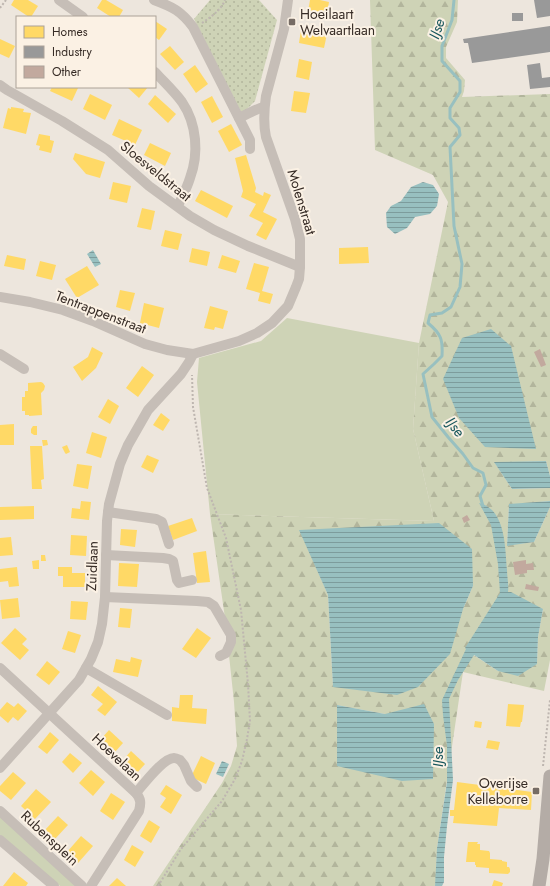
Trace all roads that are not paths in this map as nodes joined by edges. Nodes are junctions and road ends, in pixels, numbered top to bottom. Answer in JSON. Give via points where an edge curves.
{"nodes":[{"id":1,"x":59,"y":0,"type":"edge"},
{"id":2,"x":154,"y":0,"type":"edge"},
{"id":3,"x":288,"y":0,"type":"edge"},
{"id":4,"x":82,"y":16,"type":"edge"},
{"id":5,"x":156,"y":73,"type":"edge"},
{"id":6,"x":0,"y":85,"type":"edge"},
{"id":7,"x":264,"y":107,"type":"junction"},
{"id":8,"x":239,"y":118,"type":"junction"},
{"id":9,"x":250,"y":149,"type":"dead end"},
{"id":10,"x":178,"y":206,"type":"junction"},
{"id":11,"x":300,"y":267,"type":"junction"},
{"id":12,"x":0,"y":297,"type":"edge"},
{"id":13,"x":0,"y":354,"type":"edge"},
{"id":14,"x":193,"y":354,"type":"junction"},
{"id":15,"x":24,"y":369,"type":"dead end"},
{"id":16,"x":108,"y":512,"type":"junction"},
{"id":17,"x":169,"y":544,"type":"dead end"},
{"id":18,"x":106,"y":556,"type":"junction"},
{"id":19,"x":192,"y":580,"type":"dead end"},
{"id":20,"x":105,"y":597,"type":"junction"},
{"id":21,"x":220,"y":656,"type":"dead end"},
{"id":22,"x":0,"y":668,"type":"edge"},
{"id":23,"x":86,"y":668,"type":"junction"},
{"id":24,"x":50,"y":713,"type":"junction"},
{"id":25,"x":167,"y":715,"type":"dead end"},
{"id":26,"x":0,"y":768,"type":"edge"},
{"id":27,"x":550,"y":776,"type":"edge"},
{"id":28,"x":197,"y":787,"type":"dead end"},
{"id":29,"x":136,"y":793,"type":"junction"},
{"id":30,"x":0,"y":811,"type":"edge"},
{"id":31,"x":0,"y":840,"type":"edge"},
{"id":32,"x":54,"y":886,"type":"edge"},
{"id":33,"x":82,"y":886,"type":"edge"},
{"id":34,"x":91,"y":886,"type":"edge"},
{"id":35,"x":539,"y":886,"type":"edge"}],
"edges":[{"from":1,"to":4,"type":"street"},
{"from":2,"to":8,"type":"street","via":[[170,6],[193,27]]},
{"from":3,"to":7,"type":"street","name":"Molenstraat","via":[[284,28]]},
{"from":5,"to":10,"type":"street","via":[[182,102],[190,116],[195,136],[195,157],[190,178]]},
{"from":6,"to":10,"type":"street","name":"Sloesveldstraat","via":[[108,150],[149,186]]},
{"from":7,"to":8,"type":"street"},
{"from":7,"to":11,"type":"street","name":"Molenstraat","via":[[266,137],[300,239]]},
{"from":8,"to":9,"type":"street","via":[[250,140]]},
{"from":10,"to":11,"type":"street","name":"Sloesveldstraat","via":[[214,230]]},
{"from":11,"to":14,"type":"street","name":"Molenstraat","via":[[288,306],[272,323],[239,341]]},
{"from":12,"to":14,"type":"street","name":"Tentrappenstraat","via":[[63,310],[145,344]]},
{"from":13,"to":15,"type":"street"},
{"from":14,"to":16,"type":"street","name":"Zuidlaan","via":[[181,374],[148,410],[128,445],[114,481]]},
{"from":16,"to":17,"type":"street","via":[[162,522]]},
{"from":16,"to":18,"type":"street","name":"Zuidlaan"},
{"from":18,"to":19,"type":"street","via":[[169,559],[173,561],[179,583]]},
{"from":18,"to":20,"type":"street","name":"Zuidlaan"},
{"from":20,"to":21,"type":"street","via":[[208,602],[214,606],[231,635],[226,653]]},
{"from":20,"to":23,"type":"street","name":"Zuidlaan","via":[[98,642]]},
{"from":22,"to":24,"type":"street","name":"Hoevelaan"},
{"from":23,"to":24,"type":"street","name":"Zuidlaan","via":[[79,680]]},
{"from":23,"to":25,"type":"street"},
{"from":24,"to":26,"type":"street","name":"Zuidlaan"},
{"from":24,"to":29,"type":"street","name":"Hoevelaan"},
{"from":27,"to":35,"type":"main road"},
{"from":28,"to":29,"type":"street","via":[[180,760],[173,758],[155,770]]},
{"from":29,"to":34,"type":"street","name":"Hoevelaan","via":[[140,798],[139,811]]},
{"from":30,"to":33,"type":"street","name":"Rubensplein"},
{"from":31,"to":32,"type":"street"}]}
